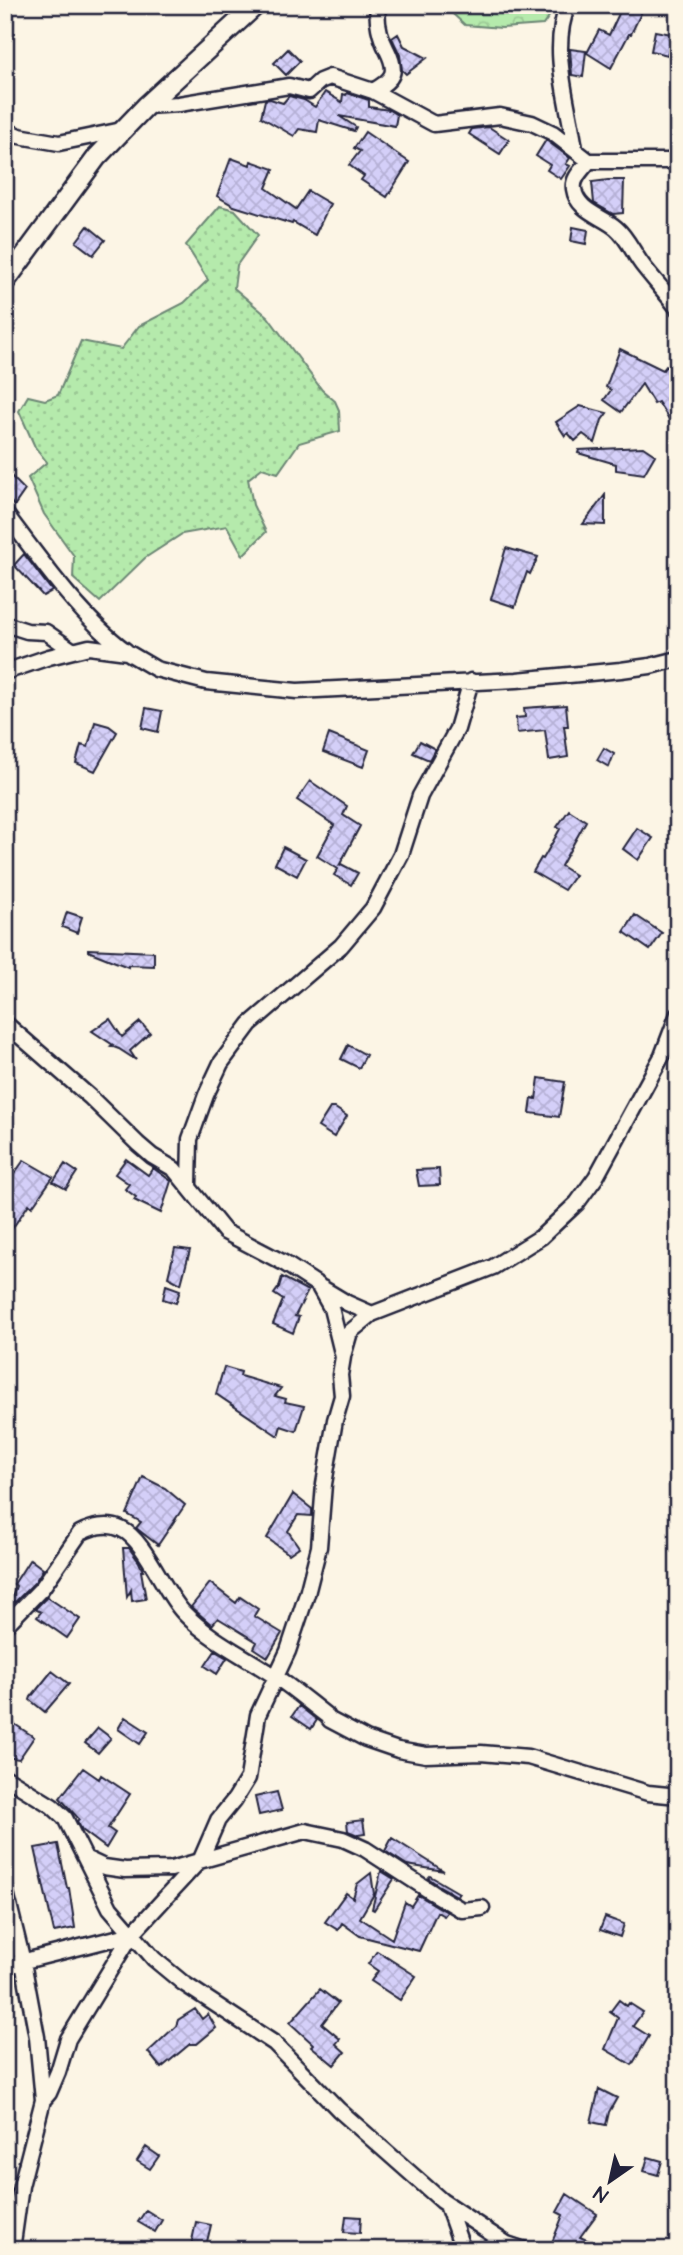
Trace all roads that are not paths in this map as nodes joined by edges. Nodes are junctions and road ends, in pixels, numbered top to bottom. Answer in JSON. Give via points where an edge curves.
{"nodes":[{"id":1,"x":256,"y":5,"type":"edge"},
{"id":2,"x":378,"y":5,"type":"edge"},
{"id":3,"x":568,"y":5,"type":"edge"},
{"id":4,"x":373,"y":91,"type":"junction"},
{"id":5,"x":146,"y":106,"type":"junction"},
{"id":6,"x":5,"y":130,"type":"edge"},
{"id":7,"x":122,"y":130,"type":"junction"},
{"id":8,"x":575,"y":149,"type":"junction"},
{"id":9,"x":589,"y":161,"type":"junction"},
{"id":10,"x":678,"y":161,"type":"edge"},
{"id":11,"x":5,"y":282,"type":"edge"},
{"id":12,"x":678,"y":309,"type":"edge"},
{"id":13,"x":5,"y":513,"type":"edge"},
{"id":14,"x":5,"y":624,"type":"edge"},
{"id":15,"x":72,"y":650,"type":"junction"},
{"id":16,"x":127,"y":652,"type":"junction"},
{"id":17,"x":678,"y":659,"type":"edge"},
{"id":18,"x":5,"y":672,"type":"edge"},
{"id":19,"x":471,"y":681,"type":"junction"},
{"id":20,"x":678,"y":1014,"type":"edge"},
{"id":21,"x":5,"y":1023,"type":"edge"},
{"id":22,"x":189,"y":1185,"type":"junction"},
{"id":23,"x":318,"y":1286,"type":"junction"},
{"id":24,"x":372,"y":1314,"type":"junction"},
{"id":25,"x":343,"y":1357,"type":"junction"},
{"id":26,"x":5,"y":1626,"type":"edge"},
{"id":27,"x":276,"y":1677,"type":"junction"},
{"id":28,"x":5,"y":1777,"type":"edge"},
{"id":29,"x":678,"y":1796,"type":"edge"},
{"id":30,"x":87,"y":1859,"type":"junction"},
{"id":31,"x":201,"y":1859,"type":"junction"},
{"id":32,"x":5,"y":1888,"type":"edge"},
{"id":33,"x":482,"y":1908,"type":"dead end"},
{"id":34,"x":132,"y":1934,"type":"junction"},
{"id":35,"x":23,"y":1962,"type":"junction"},
{"id":36,"x":5,"y":1966,"type":"edge"},
{"id":37,"x":43,"y":2100,"type":"junction"},
{"id":38,"x":447,"y":2204,"type":"junction"},
{"id":39,"x":12,"y":2250,"type":"edge"},
{"id":40,"x":463,"y":2250,"type":"edge"},
{"id":41,"x":525,"y":2250,"type":"edge"}],
"edges":[{"from":1,"to":5,"type":"street"},
{"from":2,"to":4,"type":"street","via":[[381,36],[394,68],[391,78]]},
{"from":3,"to":8,"type":"street","via":[[560,30],[562,73]]},
{"from":4,"to":5,"type":"street","via":[[330,77],[309,91],[289,86]]},
{"from":4,"to":8,"type":"street","via":[[435,124],[510,117],[543,127]]},
{"from":5,"to":7,"type":"street"},
{"from":6,"to":7,"type":"street","via":[[59,143]]},
{"from":7,"to":11,"type":"street","via":[[75,185]]},
{"from":8,"to":9,"type":"street"},
{"from":9,"to":10,"type":"street"},
{"from":9,"to":12,"type":"street","via":[[574,180],[578,201],[616,228]]},
{"from":13,"to":16,"type":"street","via":[[104,635]]},
{"from":14,"to":15,"type":"street","via":[[46,632]]},
{"from":15,"to":16,"type":"street","via":[[89,647]]},
{"from":15,"to":18,"type":"street"},
{"from":16,"to":19,"type":"street","via":[[156,669],[244,687],[346,690]]},
{"from":17,"to":19,"type":"street","via":[[621,670]]},
{"from":19,"to":22,"type":"street","via":[[457,729],[420,796],[401,855],[373,908],[341,946],[250,1024],[221,1063],[190,1139]]},
{"from":20,"to":24,"type":"street","via":[[662,1056],[578,1203],[541,1237],[493,1267]]},
{"from":21,"to":22,"type":"street"},
{"from":22,"to":23,"type":"street","via":[[225,1232]]},
{"from":23,"to":24,"type":"street"},
{"from":23,"to":25,"type":"street","via":[[331,1308]]},
{"from":24,"to":25,"type":"street","via":[[349,1332]]},
{"from":25,"to":27,"type":"street","via":[[342,1396],[324,1484],[319,1547]]},
{"from":26,"to":27,"type":"street","via":[[42,1588],[80,1533],[106,1526],[121,1528],[133,1537],[171,1598],[199,1627]]},
{"from":27,"to":29,"type":"street","via":[[330,1720],[398,1750],[528,1758],[648,1793]]},
{"from":27,"to":31,"type":"street","via":[[258,1715],[248,1778],[218,1820]]},
{"from":28,"to":30,"type":"street","via":[[65,1818]]},
{"from":30,"to":31,"type":"street","via":[[125,1870],[170,1869]]},
{"from":30,"to":34,"type":"street","via":[[110,1908]]},
{"from":31,"to":33,"type":"street","via":[[305,1831],[323,1834],[365,1849],[462,1910]]},
{"from":31,"to":34,"type":"street"},
{"from":32,"to":35,"type":"street"},
{"from":34,"to":35,"type":"street"},
{"from":34,"to":37,"type":"street","via":[[68,2039],[50,2093]]},
{"from":34,"to":38,"type":"street","via":[[184,1983],[274,2043],[339,2110]]},
{"from":35,"to":36,"type":"street"},
{"from":35,"to":37,"type":"street"},
{"from":37,"to":39,"type":"street","via":[[21,2186]]},
{"from":38,"to":40,"type":"street"},
{"from":38,"to":41,"type":"street","via":[[507,2244]]}]}
